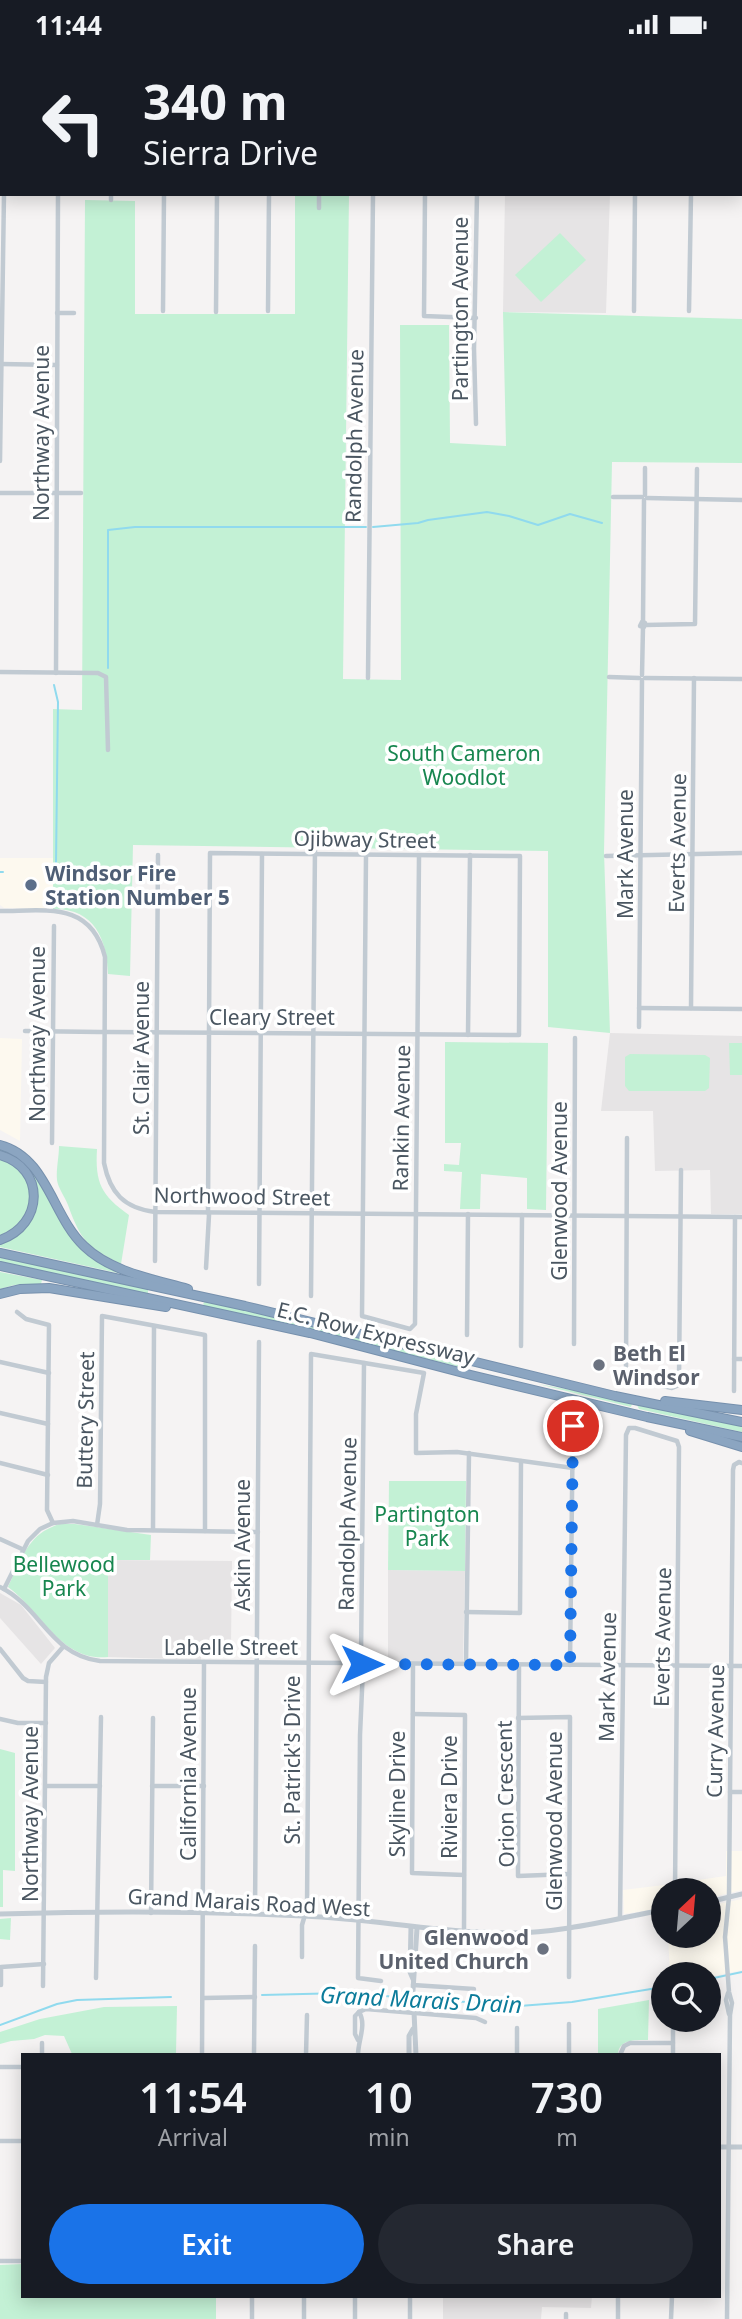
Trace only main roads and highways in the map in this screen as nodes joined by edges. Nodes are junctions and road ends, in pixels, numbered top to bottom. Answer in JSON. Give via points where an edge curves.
{"nodes":[{"id":1,"x":0,"y":1145,"type":"edge"},
{"id":2,"x":0,"y":1154,"type":"edge"},
{"id":3,"x":0,"y":1240,"type":"edge"},
{"id":4,"x":0,"y":1253,"type":"edge"},
{"id":5,"x":0,"y":1266,"type":"edge"},
{"id":6,"x":0,"y":1294,"type":"edge"},
{"id":7,"x":244,"y":1306,"type":"junction"},
{"id":8,"x":226,"y":1314,"type":"junction"},
{"id":9,"x":615,"y":1396,"type":"junction"},
{"id":10,"x":742,"y":1410,"type":"edge"},
{"id":11,"x":647,"y":1417,"type":"junction"},
{"id":12,"x":742,"y":1422,"type":"edge"},
{"id":13,"x":742,"y":1437,"type":"edge"},
{"id":14,"x":742,"y":1447,"type":"edge"}],
"edges":[{"from":1,"to":7,"type":"highway","via":[[31,1163],[75,1236],[99,1258],[127,1271]]},
{"from":2,"to":3,"type":"highway","via":[[23,1167],[34,1197],[23,1226]]},
{"from":4,"to":7,"type":"highway","name":"E.C. Row Expressway"},
{"from":5,"to":8,"type":"highway","name":"E.C. Row Expressway"},
{"from":6,"to":8,"type":"highway","via":[[49,1288]]},
{"from":7,"to":9,"type":"highway","name":"E.C. Row Expressway"},
{"from":8,"to":11,"type":"highway","name":"E.C. Row Expressway"},
{"from":9,"to":10,"type":"highway"},
{"from":9,"to":12,"type":"highway","name":"E.C. Row Expressway"},
{"from":11,"to":13,"type":"highway","name":"E.C. Row Expressway"},
{"from":11,"to":14,"type":"highway"}]}
